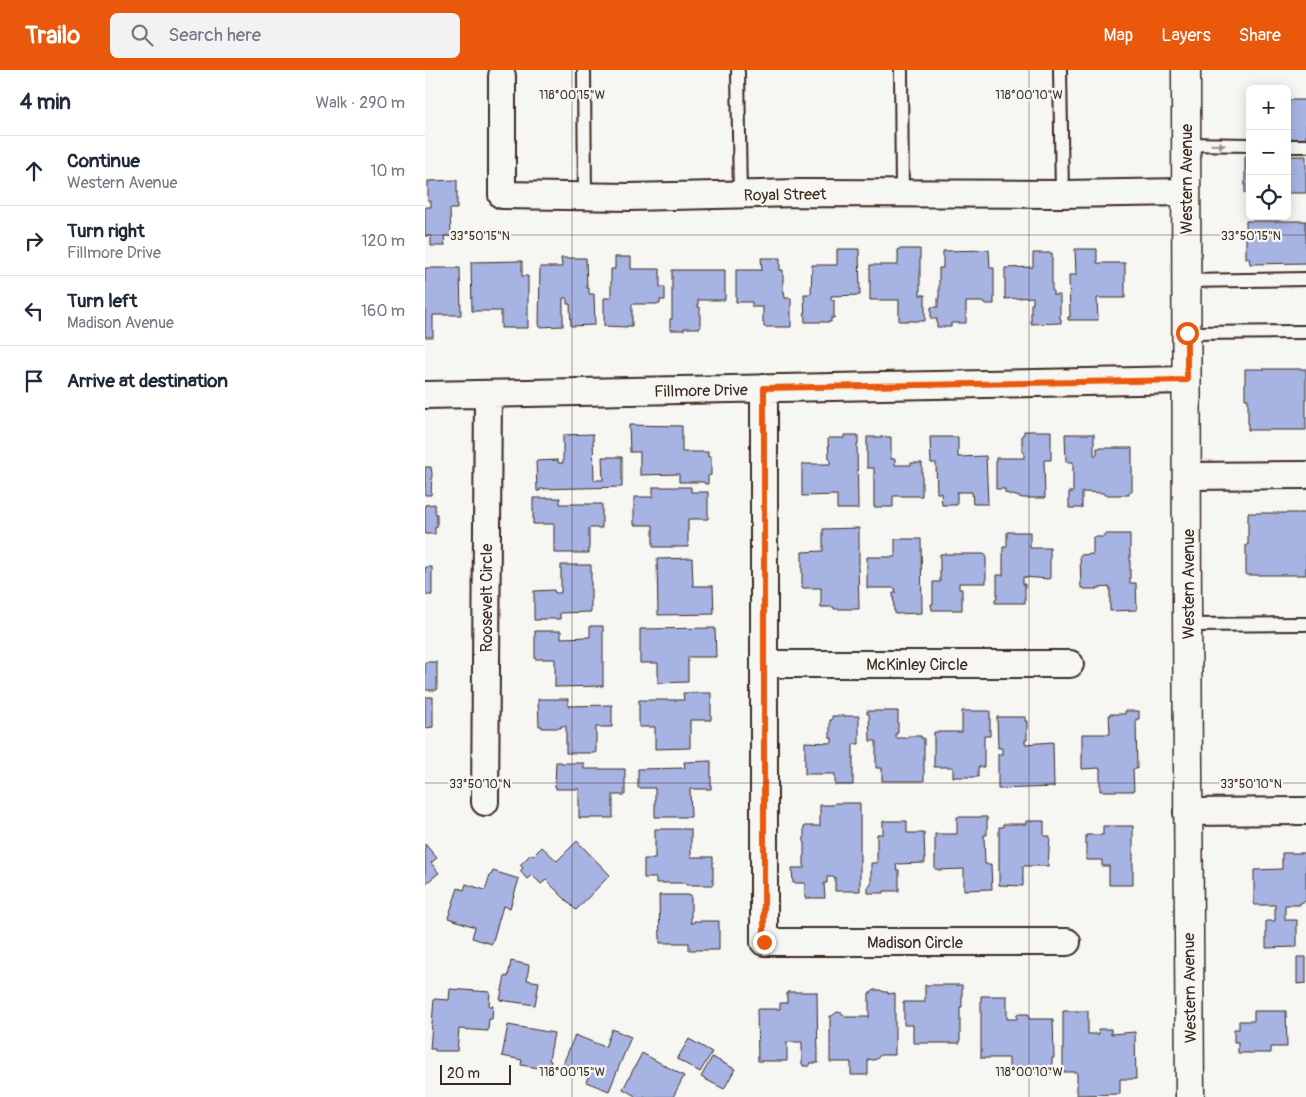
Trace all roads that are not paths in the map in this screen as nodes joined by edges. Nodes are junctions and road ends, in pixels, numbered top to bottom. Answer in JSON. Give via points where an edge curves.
{"nodes":[{"id":1,"x":1060,"y":70,"type":"edge"},
{"id":2,"x":1186,"y":70,"type":"edge"},
{"id":3,"x":584,"y":72,"type":"dead end"},
{"id":4,"x":738,"y":72,"type":"dead end"},
{"id":5,"x":901,"y":72,"type":"dead end"},
{"id":6,"x":502,"y":76,"type":"dead end"},
{"id":7,"x":1186,"y":144,"type":"junction"},
{"id":8,"x":1246,"y":145,"type":"edge"},
{"id":9,"x":1291,"y":146,"type":"edge"},
{"id":10,"x":1306,"y":146,"type":"edge"},
{"id":11,"x":1186,"y":192,"type":"junction"},
{"id":12,"x":902,"y":194,"type":"junction"},
{"id":13,"x":1062,"y":194,"type":"junction"},
{"id":14,"x":740,"y":195,"type":"junction"},
{"id":15,"x":585,"y":196,"type":"junction"},
{"id":16,"x":1306,"y":279,"type":"edge"},
{"id":17,"x":1187,"y":281,"type":"junction"},
{"id":18,"x":1306,"y":332,"type":"edge"},
{"id":19,"x":1187,"y":333,"type":"junction"},
{"id":20,"x":1187,"y":380,"type":"junction"},
{"id":21,"x":764,"y":388,"type":"junction"},
{"id":22,"x":488,"y":394,"type":"junction"},
{"id":23,"x":425,"y":395,"type":"edge"},
{"id":24,"x":1306,"y":475,"type":"edge"},
{"id":25,"x":1187,"y":476,"type":"junction"},
{"id":26,"x":1306,"y":624,"type":"edge"},
{"id":27,"x":1187,"y":625,"type":"junction"},
{"id":28,"x":764,"y":664,"type":"junction"},
{"id":29,"x":1070,"y":664,"type":"dead end"},
{"id":30,"x":485,"y":802,"type":"dead end"},
{"id":31,"x":1306,"y":811,"type":"edge"},
{"id":32,"x":1187,"y":812,"type":"junction"},
{"id":33,"x":1067,"y":942,"type":"dead end"},
{"id":34,"x":1190,"y":1097,"type":"edge"}],
"edges":[{"from":1,"to":13,"type":"lane"},
{"from":2,"to":7,"type":"main road","name":"Western Avenue"},
{"from":3,"to":15,"type":"lane"},
{"from":4,"to":14,"type":"lane"},
{"from":5,"to":12,"type":"lane"},
{"from":6,"to":15,"type":"street","name":"Royal Street","via":[[502,195]]},
{"from":7,"to":8,"type":"lane","one_way":true},
{"from":7,"to":11,"type":"main road","name":"Western Avenue"},
{"from":9,"to":10,"type":"lane"},
{"from":11,"to":13,"type":"street","name":"Royal Street"},
{"from":11,"to":17,"type":"main road","name":"Western Avenue"},
{"from":12,"to":13,"type":"street","name":"Royal Street"},
{"from":12,"to":14,"type":"street","name":"Royal Street"},
{"from":14,"to":15,"type":"street","name":"Royal Street"},
{"from":16,"to":17,"type":"lane"},
{"from":17,"to":19,"type":"main road","name":"Western Avenue"},
{"from":18,"to":19,"type":"lane"},
{"from":19,"to":20,"type":"main road","name":"Western Avenue"},
{"from":20,"to":21,"type":"street","name":"Fillmore Drive"},
{"from":20,"to":25,"type":"main road","name":"Western Avenue"},
{"from":21,"to":22,"type":"street","name":"Fillmore Drive"},
{"from":21,"to":28,"type":"street"},
{"from":22,"to":23,"type":"street","name":"Fillmore Drive"},
{"from":22,"to":30,"type":"street","name":"Roosevelt Circle"},
{"from":24,"to":25,"type":"street"},
{"from":25,"to":27,"type":"main road","name":"Western Avenue"},
{"from":26,"to":27,"type":"lane"},
{"from":27,"to":32,"type":"main road","name":"Western Avenue"},
{"from":28,"to":29,"type":"street","name":"McKinley Circle"},
{"from":28,"to":33,"type":"street","name":"Madison Circle","via":[[764,942]]},
{"from":31,"to":32,"type":"street"},
{"from":32,"to":34,"type":"main road","name":"Western Avenue"}]}
